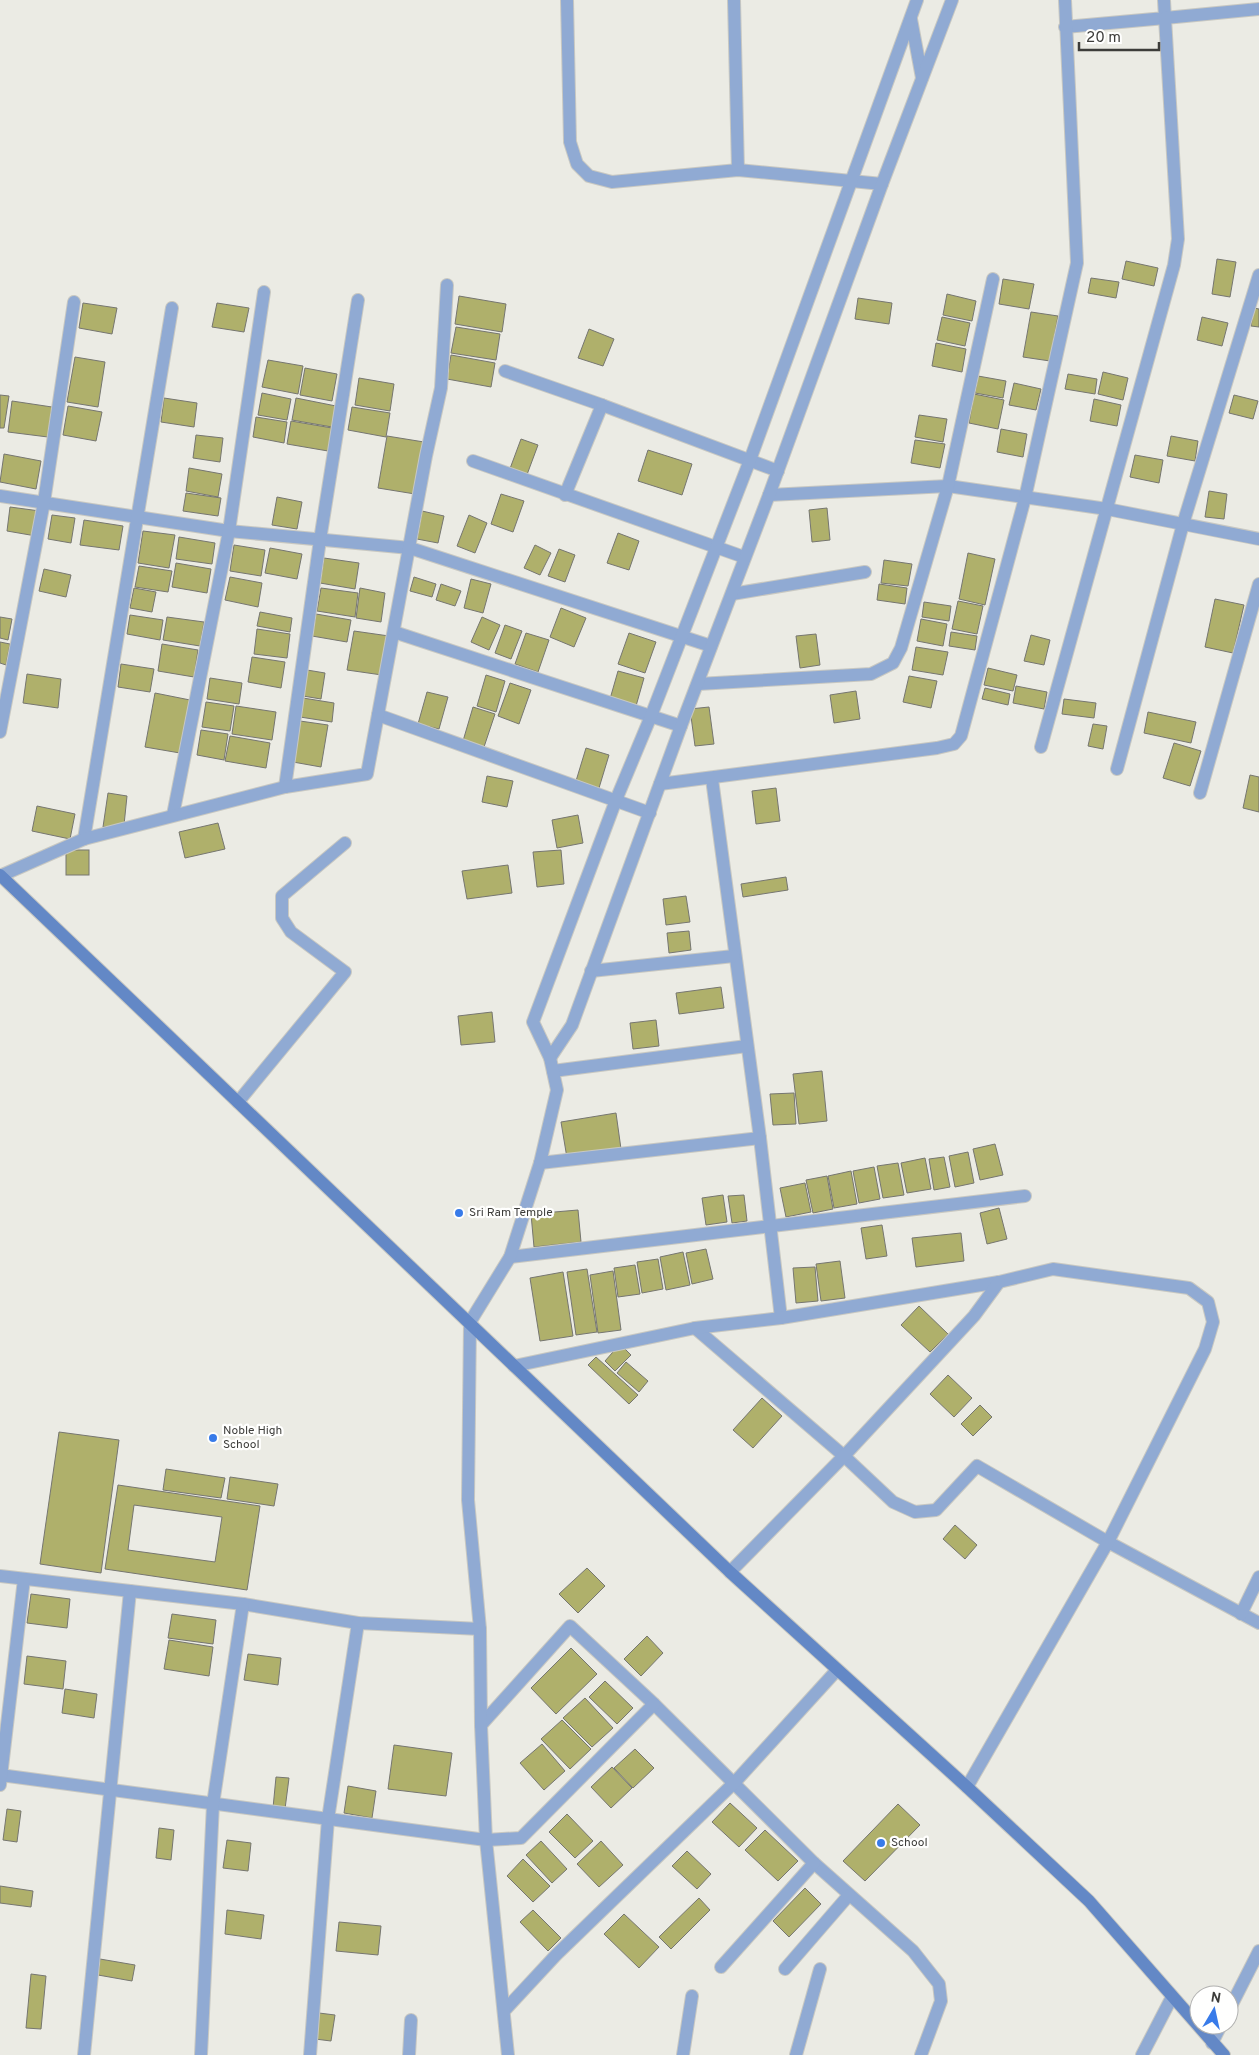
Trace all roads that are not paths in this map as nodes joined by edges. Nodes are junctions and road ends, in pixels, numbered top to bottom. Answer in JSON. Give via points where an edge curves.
{"nodes":[{"id":1,"x":567,"y":0,"type":"edge"},
{"id":2,"x":734,"y":0,"type":"edge"},
{"id":3,"x":908,"y":0,"type":"edge"},
{"id":4,"x":917,"y":0,"type":"edge"},
{"id":5,"x":952,"y":0,"type":"edge"},
{"id":6,"x":1065,"y":0,"type":"edge"},
{"id":7,"x":1164,"y":0,"type":"edge"},
{"id":8,"x":1259,"y":10,"type":"edge"},
{"id":9,"x":910,"y":17,"type":"junction"},
{"id":10,"x":1165,"y":18,"type":"junction"},
{"id":11,"x":1065,"y":27,"type":"junction"},
{"id":12,"x":922,"y":78,"type":"junction"},
{"id":13,"x":738,"y":170,"type":"junction"},
{"id":14,"x":852,"y":181,"type":"junction"},
{"id":15,"x":882,"y":184,"type":"junction"},
{"id":16,"x":1259,"y":275,"type":"edge"},
{"id":17,"x":993,"y":279,"type":"dead end"},
{"id":18,"x":447,"y":285,"type":"dead end"},
{"id":19,"x":264,"y":292,"type":"dead end"},
{"id":20,"x":358,"y":300,"type":"dead end"},
{"id":21,"x":74,"y":302,"type":"dead end"},
{"id":22,"x":172,"y":308,"type":"dead end"},
{"id":23,"x":505,"y":371,"type":"dead end"},
{"id":24,"x":602,"y":405,"type":"junction"},
{"id":25,"x":750,"y":460,"type":"junction"},
{"id":26,"x":473,"y":462,"type":"dead end"},
{"id":27,"x":778,"y":471,"type":"junction"},
{"id":28,"x":948,"y":486,"type":"junction"},
{"id":29,"x":565,"y":495,"type":"junction"},
{"id":30,"x":769,"y":495,"type":"junction"},
{"id":31,"x":0,"y":496,"type":"edge"},
{"id":32,"x":1025,"y":498,"type":"junction"},
{"id":33,"x":44,"y":502,"type":"junction"},
{"id":34,"x":1107,"y":510,"type":"junction"},
{"id":35,"x":137,"y":516,"type":"junction"},
{"id":36,"x":1183,"y":524,"type":"junction"},
{"id":37,"x":229,"y":531,"type":"junction"},
{"id":38,"x":1259,"y":539,"type":"edge"},
{"id":39,"x":320,"y":540,"type":"junction"},
{"id":40,"x":410,"y":548,"type":"junction"},
{"id":41,"x":716,"y":548,"type":"junction"},
{"id":42,"x":744,"y":557,"type":"junction"},
{"id":43,"x":864,"y":572,"type":"dead end"},
{"id":44,"x":1259,"y":584,"type":"edge"},
{"id":45,"x":732,"y":594,"type":"junction"},
{"id":46,"x":394,"y":632,"type":"junction"},
{"id":47,"x":682,"y":637,"type":"junction"},
{"id":48,"x":711,"y":646,"type":"junction"},
{"id":49,"x":698,"y":684,"type":"junction"},
{"id":50,"x":378,"y":715,"type":"junction"},
{"id":51,"x":651,"y":716,"type":"junction"},
{"id":52,"x":681,"y":726,"type":"junction"},
{"id":53,"x":0,"y":732,"type":"edge"},
{"id":54,"x":1041,"y":747,"type":"dead end"},
{"id":55,"x":1117,"y":769,"type":"dead end"},
{"id":56,"x":712,"y":779,"type":"junction"},
{"id":57,"x":660,"y":784,"type":"junction"},
{"id":58,"x":285,"y":787,"type":"junction"},
{"id":59,"x":1200,"y":793,"type":"dead end"},
{"id":60,"x":616,"y":800,"type":"junction"},
{"id":61,"x":650,"y":813,"type":"junction"},
{"id":62,"x":173,"y":815,"type":"junction"},
{"id":63,"x":84,"y":839,"type":"junction"},
{"id":64,"x":345,"y":843,"type":"dead end"},
{"id":65,"x":0,"y":876,"type":"edge"},
{"id":66,"x":734,"y":956,"type":"junction"},
{"id":67,"x":591,"y":971,"type":"junction"},
{"id":68,"x":747,"y":1046,"type":"junction"},
{"id":69,"x":550,"y":1058,"type":"junction"},
{"id":70,"x":553,"y":1071,"type":"junction"},
{"id":71,"x":238,"y":1102,"type":"junction"},
{"id":72,"x":760,"y":1138,"type":"junction"},
{"id":73,"x":540,"y":1163,"type":"junction"},
{"id":74,"x":1025,"y":1196,"type":"dead end"},
{"id":75,"x":771,"y":1227,"type":"junction"},
{"id":76,"x":510,"y":1256,"type":"junction"},
{"id":77,"x":999,"y":1282,"type":"junction"},
{"id":78,"x":781,"y":1318,"type":"junction"},
{"id":79,"x":470,"y":1322,"type":"junction"},
{"id":80,"x":695,"y":1328,"type":"junction"},
{"id":81,"x":514,"y":1366,"type":"junction"},
{"id":82,"x":844,"y":1456,"type":"junction"},
{"id":83,"x":1108,"y":1542,"type":"junction"},
{"id":84,"x":730,"y":1572,"type":"junction"},
{"id":85,"x":0,"y":1576,"type":"edge"},
{"id":86,"x":1259,"y":1577,"type":"edge"},
{"id":87,"x":24,"y":1579,"type":"junction"},
{"id":88,"x":130,"y":1591,"type":"junction"},
{"id":89,"x":243,"y":1604,"type":"junction"},
{"id":90,"x":1241,"y":1614,"type":"junction"},
{"id":91,"x":358,"y":1623,"type":"junction"},
{"id":92,"x":1259,"y":1623,"type":"edge"},
{"id":93,"x":480,"y":1628,"type":"junction"},
{"id":94,"x":837,"y":1670,"type":"junction"},
{"id":95,"x":654,"y":1704,"type":"junction"},
{"id":96,"x":481,"y":1725,"type":"junction"},
{"id":97,"x":0,"y":1778,"type":"edge"},
{"id":98,"x":735,"y":1782,"type":"junction"},
{"id":99,"x":967,"y":1787,"type":"junction"},
{"id":100,"x":111,"y":1790,"type":"junction"},
{"id":101,"x":213,"y":1804,"type":"junction"},
{"id":102,"x":328,"y":1819,"type":"junction"},
{"id":103,"x":486,"y":1840,"type":"junction"},
{"id":104,"x":814,"y":1863,"type":"junction"},
{"id":105,"x":849,"y":1896,"type":"junction"},
{"id":106,"x":1259,"y":1951,"type":"edge"},
{"id":107,"x":720,"y":1967,"type":"dead end"},
{"id":108,"x":785,"y":1969,"type":"dead end"},
{"id":109,"x":820,"y":1969,"type":"dead end"},
{"id":110,"x":1239,"y":1990,"type":"edge"},
{"id":111,"x":692,"y":1996,"type":"dead end"},
{"id":112,"x":1172,"y":1997,"type":"junction"},
{"id":113,"x":504,"y":2011,"type":"junction"},
{"id":114,"x":411,"y":2020,"type":"dead end"},
{"id":115,"x":1216,"y":2035,"type":"edge"},
{"id":116,"x":1212,"y":2043,"type":"junction"},
{"id":117,"x":84,"y":2055,"type":"edge"},
{"id":118,"x":201,"y":2055,"type":"edge"},
{"id":119,"x":310,"y":2055,"type":"edge"},
{"id":120,"x":409,"y":2055,"type":"edge"},
{"id":121,"x":508,"y":2055,"type":"edge"},
{"id":122,"x":683,"y":2055,"type":"edge"},
{"id":123,"x":796,"y":2055,"type":"edge"},
{"id":124,"x":921,"y":2055,"type":"edge"},
{"id":125,"x":1142,"y":2055,"type":"edge"},
{"id":126,"x":1224,"y":2055,"type":"edge"}],
"edges":[{"from":1,"to":13,"type":"street","via":[[570,142],[577,164],[589,176],[612,182]]},
{"from":2,"to":13,"type":"street"},
{"from":3,"to":9,"type":"street"},
{"from":4,"to":9,"type":"street"},
{"from":5,"to":12,"type":"street"},
{"from":6,"to":11,"type":"street"},
{"from":7,"to":10,"type":"street"},
{"from":8,"to":10,"type":"street"},
{"from":9,"to":12,"type":"street"},
{"from":9,"to":14,"type":"street"},
{"from":10,"to":11,"type":"street"},
{"from":10,"to":34,"type":"street","via":[[1178,239],[1174,265]]},
{"from":11,"to":32,"type":"street","via":[[1077,263]]},
{"from":12,"to":15,"type":"street"},
{"from":13,"to":14,"type":"street"},
{"from":14,"to":15,"type":"street"},
{"from":14,"to":25,"type":"street"},
{"from":15,"to":27,"type":"street"},
{"from":16,"to":36,"type":"street"},
{"from":17,"to":28,"type":"street"},
{"from":18,"to":40,"type":"street","via":[[441,388]]},
{"from":19,"to":37,"type":"street"},
{"from":20,"to":39,"type":"street"},
{"from":21,"to":33,"type":"street"},
{"from":22,"to":35,"type":"street"},
{"from":23,"to":24,"type":"street"},
{"from":24,"to":25,"type":"street"},
{"from":24,"to":29,"type":"street"},
{"from":25,"to":27,"type":"street"},
{"from":25,"to":41,"type":"street"},
{"from":26,"to":29,"type":"street"},
{"from":27,"to":30,"type":"street"},
{"from":28,"to":30,"type":"street"},
{"from":28,"to":32,"type":"street"},
{"from":28,"to":49,"type":"street","via":[[901,648],[893,664],[871,674]]},
{"from":29,"to":41,"type":"street"},
{"from":30,"to":42,"type":"street"},
{"from":31,"to":33,"type":"street"},
{"from":32,"to":34,"type":"street"},
{"from":32,"to":56,"type":"street","via":[[961,736],[954,744]]},
{"from":33,"to":35,"type":"street"},
{"from":33,"to":53,"type":"street"},
{"from":34,"to":36,"type":"street"},
{"from":34,"to":54,"type":"street"},
{"from":35,"to":37,"type":"street"},
{"from":35,"to":63,"type":"street"},
{"from":36,"to":38,"type":"street"},
{"from":36,"to":55,"type":"street"},
{"from":37,"to":39,"type":"street"},
{"from":37,"to":62,"type":"street"},
{"from":39,"to":40,"type":"street"},
{"from":39,"to":58,"type":"street"},
{"from":40,"to":46,"type":"street"},
{"from":40,"to":47,"type":"street"},
{"from":41,"to":42,"type":"street"},
{"from":41,"to":47,"type":"street"},
{"from":42,"to":45,"type":"street"},
{"from":43,"to":45,"type":"street"},
{"from":44,"to":59,"type":"street"},
{"from":45,"to":48,"type":"street"},
{"from":46,"to":50,"type":"street"},
{"from":46,"to":51,"type":"street"},
{"from":47,"to":48,"type":"street"},
{"from":47,"to":51,"type":"street"},
{"from":48,"to":49,"type":"street"},
{"from":49,"to":52,"type":"street"},
{"from":50,"to":58,"type":"street","via":[[367,774]]},
{"from":50,"to":60,"type":"street"},
{"from":51,"to":52,"type":"street"},
{"from":51,"to":60,"type":"street"},
{"from":52,"to":57,"type":"street"},
{"from":56,"to":57,"type":"street"},
{"from":56,"to":66,"type":"street"},
{"from":57,"to":61,"type":"street"},
{"from":58,"to":62,"type":"street"},
{"from":60,"to":61,"type":"street"},
{"from":60,"to":69,"type":"street","via":[[534,1022]]},
{"from":61,"to":67,"type":"street"},
{"from":62,"to":63,"type":"street"},
{"from":63,"to":65,"type":"street"},
{"from":64,"to":71,"type":"street","via":[[282,896],[282,918],[291,932],[345,972]]},
{"from":65,"to":71,"type":"street"},
{"from":66,"to":67,"type":"street"},
{"from":66,"to":68,"type":"street"},
{"from":67,"to":69,"type":"street","via":[[572,1025]]},
{"from":68,"to":70,"type":"street"},
{"from":68,"to":72,"type":"street"},
{"from":69,"to":70,"type":"street"},
{"from":70,"to":73,"type":"street","via":[[557,1090]]},
{"from":71,"to":79,"type":"street"},
{"from":72,"to":73,"type":"street"},
{"from":72,"to":75,"type":"street"},
{"from":73,"to":76,"type":"street"},
{"from":74,"to":75,"type":"street"},
{"from":75,"to":76,"type":"street"},
{"from":75,"to":78,"type":"street"},
{"from":76,"to":79,"type":"street"},
{"from":77,"to":78,"type":"street"},
{"from":77,"to":82,"type":"street","via":[[974,1316]]},
{"from":77,"to":83,"type":"street","via":[[1053,1269],[1189,1288],[1208,1302],[1213,1322],[1205,1349]]},
{"from":78,"to":80,"type":"street"},
{"from":79,"to":81,"type":"street"},
{"from":79,"to":93,"type":"street","via":[[468,1500]]},
{"from":80,"to":81,"type":"street"},
{"from":80,"to":82,"type":"street"},
{"from":81,"to":84,"type":"street"},
{"from":82,"to":83,"type":"street","via":[[893,1502],[915,1512],[936,1510],[977,1466]]},
{"from":82,"to":84,"type":"street"},
{"from":83,"to":90,"type":"street"},
{"from":83,"to":99,"type":"street"},
{"from":84,"to":94,"type":"street"},
{"from":85,"to":87,"type":"street"},
{"from":86,"to":90,"type":"street"},
{"from":87,"to":88,"type":"street"},
{"from":87,"to":97,"type":"street"},
{"from":88,"to":89,"type":"street"},
{"from":88,"to":100,"type":"street"},
{"from":89,"to":91,"type":"street"},
{"from":89,"to":101,"type":"street"},
{"from":90,"to":92,"type":"street"},
{"from":91,"to":93,"type":"street"},
{"from":91,"to":102,"type":"street"},
{"from":93,"to":96,"type":"street"},
{"from":94,"to":98,"type":"street"},
{"from":94,"to":99,"type":"street"},
{"from":95,"to":96,"type":"street","via":[[570,1626]]},
{"from":95,"to":98,"type":"street"},
{"from":95,"to":103,"type":"street","via":[[521,1838]]},
{"from":96,"to":103,"type":"street"},
{"from":97,"to":100,"type":"street"},
{"from":98,"to":104,"type":"street"},
{"from":98,"to":113,"type":"street"},
{"from":99,"to":112,"type":"street","via":[[1089,1902]]},
{"from":100,"to":101,"type":"street"},
{"from":100,"to":117,"type":"street"},
{"from":101,"to":102,"type":"street"},
{"from":101,"to":118,"type":"street"},
{"from":102,"to":103,"type":"street"},
{"from":102,"to":119,"type":"street"},
{"from":103,"to":113,"type":"street"},
{"from":104,"to":105,"type":"street"},
{"from":104,"to":107,"type":"street"},
{"from":105,"to":108,"type":"street"},
{"from":105,"to":124,"type":"street","via":[[913,1952],[939,1984],[941,2001]]},
{"from":106,"to":110,"type":"street"},
{"from":109,"to":123,"type":"street"},
{"from":111,"to":122,"type":"street"},
{"from":112,"to":116,"type":"street"},
{"from":112,"to":125,"type":"street"},
{"from":113,"to":121,"type":"street"},
{"from":114,"to":120,"type":"street"},
{"from":115,"to":116,"type":"street"},
{"from":116,"to":126,"type":"street"}]}
